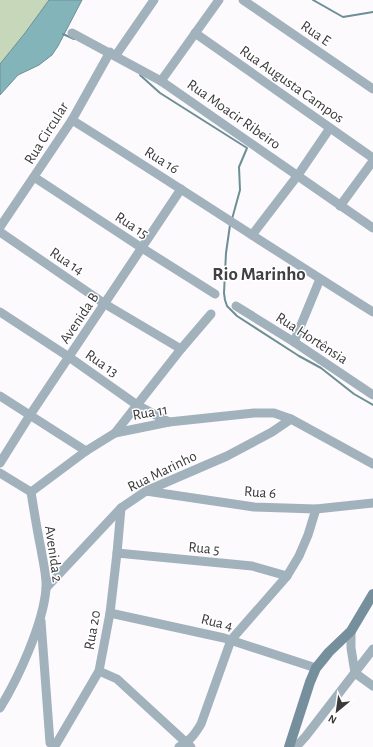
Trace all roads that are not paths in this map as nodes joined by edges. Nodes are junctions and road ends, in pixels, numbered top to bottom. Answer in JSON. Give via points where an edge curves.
{"nodes":[{"id":1,"x":154,"y":0,"type":"edge"},
{"id":2,"x":219,"y":0,"type":"edge"},
{"id":3,"x":243,"y":0,"type":"edge"},
{"id":4,"x":72,"y":33,"type":"dead end"},
{"id":5,"x":195,"y":33,"type":"junction"},
{"id":6,"x":110,"y":55,"type":"junction"},
{"id":7,"x":161,"y":81,"type":"junction"},
{"id":8,"x":373,"y":89,"type":"edge"},
{"id":9,"x":72,"y":120,"type":"junction"},
{"id":10,"x":330,"y":128,"type":"junction"},
{"id":11,"x":373,"y":158,"type":"edge"},
{"id":12,"x":373,"y":162,"type":"edge"},
{"id":13,"x":298,"y":175,"type":"junction"},
{"id":14,"x":34,"y":177,"type":"junction"},
{"id":15,"x":182,"y":189,"type":"junction"},
{"id":16,"x":340,"y":206,"type":"junction"},
{"id":17,"x":0,"y":226,"type":"edge"},
{"id":18,"x":373,"y":228,"type":"edge"},
{"id":19,"x":0,"y":232,"type":"edge"},
{"id":20,"x":252,"y":235,"type":"junction"},
{"id":21,"x":142,"y":248,"type":"junction"},
{"id":22,"x":320,"y":279,"type":"junction"},
{"id":23,"x":215,"y":294,"type":"dead end"},
{"id":24,"x":105,"y":304,"type":"junction"},
{"id":25,"x":236,"y":306,"type":"dead end"},
{"id":26,"x":0,"y":312,"type":"edge"},
{"id":27,"x":373,"y":312,"type":"edge"},
{"id":28,"x":211,"y":314,"type":"dead end"},
{"id":29,"x":294,"y":342,"type":"junction"},
{"id":30,"x":181,"y":349,"type":"junction"},
{"id":31,"x":69,"y":357,"type":"junction"},
{"id":32,"x":373,"y":395,"type":"edge"},
{"id":33,"x":0,"y":396,"type":"edge"},
{"id":34,"x":137,"y":405,"type":"junction"},
{"id":35,"x":30,"y":415,"type":"junction"},
{"id":36,"x":291,"y":419,"type":"junction"},
{"id":37,"x":169,"y":422,"type":"junction"},
{"id":38,"x":115,"y":433,"type":"junction"},
{"id":39,"x":86,"y":451,"type":"junction"},
{"id":40,"x":0,"y":463,"type":"edge"},
{"id":41,"x":373,"y":464,"type":"edge"},
{"id":42,"x":0,"y":473,"type":"edge"},
{"id":43,"x":146,"y":491,"type":"junction"},
{"id":44,"x":31,"y":492,"type":"junction"},
{"id":45,"x":373,"y":503,"type":"edge"},
{"id":46,"x":121,"y":508,"type":"junction"},
{"id":47,"x":316,"y":509,"type":"junction"},
{"id":48,"x":117,"y":553,"type":"junction"},
{"id":49,"x":287,"y":576,"type":"junction"},
{"id":50,"x":46,"y":588,"type":"junction"},
{"id":51,"x":373,"y":594,"type":"edge"},
{"id":52,"x":110,"y":613,"type":"junction"},
{"id":53,"x":41,"y":617,"type":"junction"},
{"id":54,"x":350,"y":631,"type":"junction"},
{"id":55,"x":232,"y":640,"type":"junction"},
{"id":56,"x":373,"y":649,"type":"edge"},
{"id":57,"x":316,"y":668,"type":"junction"},
{"id":58,"x":99,"y":671,"type":"junction"},
{"id":59,"x":355,"y":673,"type":"junction"},
{"id":60,"x":373,"y":686,"type":"edge"},
{"id":61,"x":0,"y":708,"type":"edge"},
{"id":62,"x":52,"y":746,"type":"edge"},
{"id":63,"x":186,"y":746,"type":"edge"},
{"id":64,"x":289,"y":747,"type":"edge"},
{"id":65,"x":296,"y":747,"type":"edge"}],
"edges":[{"from":1,"to":6,"type":"street","name":"Rua Circular"},
{"from":2,"to":5,"type":"street"},
{"from":3,"to":8,"type":"street","name":"Rua E"},
{"from":4,"to":6,"type":"street","name":"Rua Moacir Ribeiro"},
{"from":5,"to":7,"type":"street"},
{"from":5,"to":10,"type":"street","name":"Rua Augusta Campos"},
{"from":6,"to":7,"type":"street","name":"Rua Moacir Ribeiro"},
{"from":6,"to":9,"type":"street","name":"Rua Circular"},
{"from":7,"to":13,"type":"street","name":"Rua Moacir Ribeiro"},
{"from":9,"to":14,"type":"street","name":"Rua Circular"},
{"from":9,"to":15,"type":"street","name":"Rua 16"},
{"from":10,"to":11,"type":"street","name":"Rua Augusta Campos"},
{"from":10,"to":13,"type":"street"},
{"from":12,"to":16,"type":"street"},
{"from":13,"to":16,"type":"street","name":"Rua Moacir Ribeiro"},
{"from":13,"to":20,"type":"street"},
{"from":14,"to":17,"type":"street","name":"Rua Circular"},
{"from":14,"to":21,"type":"street","name":"Rua 15"},
{"from":15,"to":20,"type":"street","name":"Rua 16"},
{"from":15,"to":21,"type":"street","name":"Avenida B"},
{"from":16,"to":18,"type":"street","name":"Rua Moacir Ribeiro"},
{"from":19,"to":24,"type":"street","name":"Rua 14"},
{"from":20,"to":22,"type":"street","name":"Rua 16"},
{"from":21,"to":23,"type":"street","name":"Rua 15"},
{"from":21,"to":24,"type":"street","name":"Avenida B"},
{"from":22,"to":27,"type":"street","name":"Rua 16"},
{"from":22,"to":29,"type":"street"},
{"from":24,"to":30,"type":"street","name":"Rua 14"},
{"from":24,"to":31,"type":"street","name":"Avenida B"},
{"from":25,"to":29,"type":"street","name":"Rua Hortênsia"},
{"from":26,"to":31,"type":"street","name":"Rua 13"},
{"from":28,"to":30,"type":"street"},
{"from":29,"to":32,"type":"street","name":"Rua Hortênsia"},
{"from":30,"to":34,"type":"street"},
{"from":31,"to":34,"type":"street","name":"Rua 13"},
{"from":31,"to":35,"type":"street","name":"Avenida B"},
{"from":33,"to":35,"type":"street"},
{"from":34,"to":37,"type":"street","name":"Rua 13"},
{"from":34,"to":38,"type":"street"},
{"from":35,"to":39,"type":"street"},
{"from":35,"to":40,"type":"street","name":"Avenida B"},
{"from":36,"to":37,"type":"street","name":"Rua 11","via":[[262,412]]},
{"from":36,"to":41,"type":"street","name":"Rua 11"},
{"from":36,"to":43,"type":"street","name":"Rua Marinho","via":[[227,456]]},
{"from":37,"to":38,"type":"street","name":"Rua 11"},
{"from":38,"to":39,"type":"street","name":"Rua 11"},
{"from":39,"to":44,"type":"street","name":"Rua 11"},
{"from":42,"to":44,"type":"street"},
{"from":43,"to":46,"type":"street","name":"Rua Marinho"},
{"from":43,"to":47,"type":"street","name":"Rua 6","via":[[254,507]]},
{"from":44,"to":50,"type":"street","name":"Avenida 2"},
{"from":45,"to":47,"type":"street","name":"Rua 6"},
{"from":46,"to":48,"type":"street","name":"Rua 20"},
{"from":46,"to":50,"type":"street","name":"Rua Marinho"},
{"from":47,"to":49,"type":"street","via":[[308,535]]},
{"from":48,"to":49,"type":"street","name":"Rua 5","via":[[252,566]]},
{"from":48,"to":52,"type":"street","name":"Rua 20"},
{"from":49,"to":55,"type":"street"},
{"from":50,"to":53,"type":"street","name":"Avenida 2"},
{"from":51,"to":54,"type":"main road"},
{"from":52,"to":55,"type":"street","name":"Rua 4"},
{"from":52,"to":58,"type":"street","name":"Rua 20"},
{"from":53,"to":61,"type":"street","name":"Avenida 2","via":[[20,671]]},
{"from":53,"to":62,"type":"street"},
{"from":54,"to":57,"type":"main road"},
{"from":54,"to":59,"type":"street"},
{"from":55,"to":57,"type":"street","name":"Rua 4"},
{"from":55,"to":63,"type":"street","via":[[201,724]]},
{"from":56,"to":59,"type":"street"},
{"from":57,"to":64,"type":"main road"},
{"from":58,"to":62,"type":"street","name":"Rua 20"},
{"from":58,"to":63,"type":"street","via":[[117,679]]},
{"from":59,"to":60,"type":"street"},
{"from":59,"to":65,"type":"street"}]}
